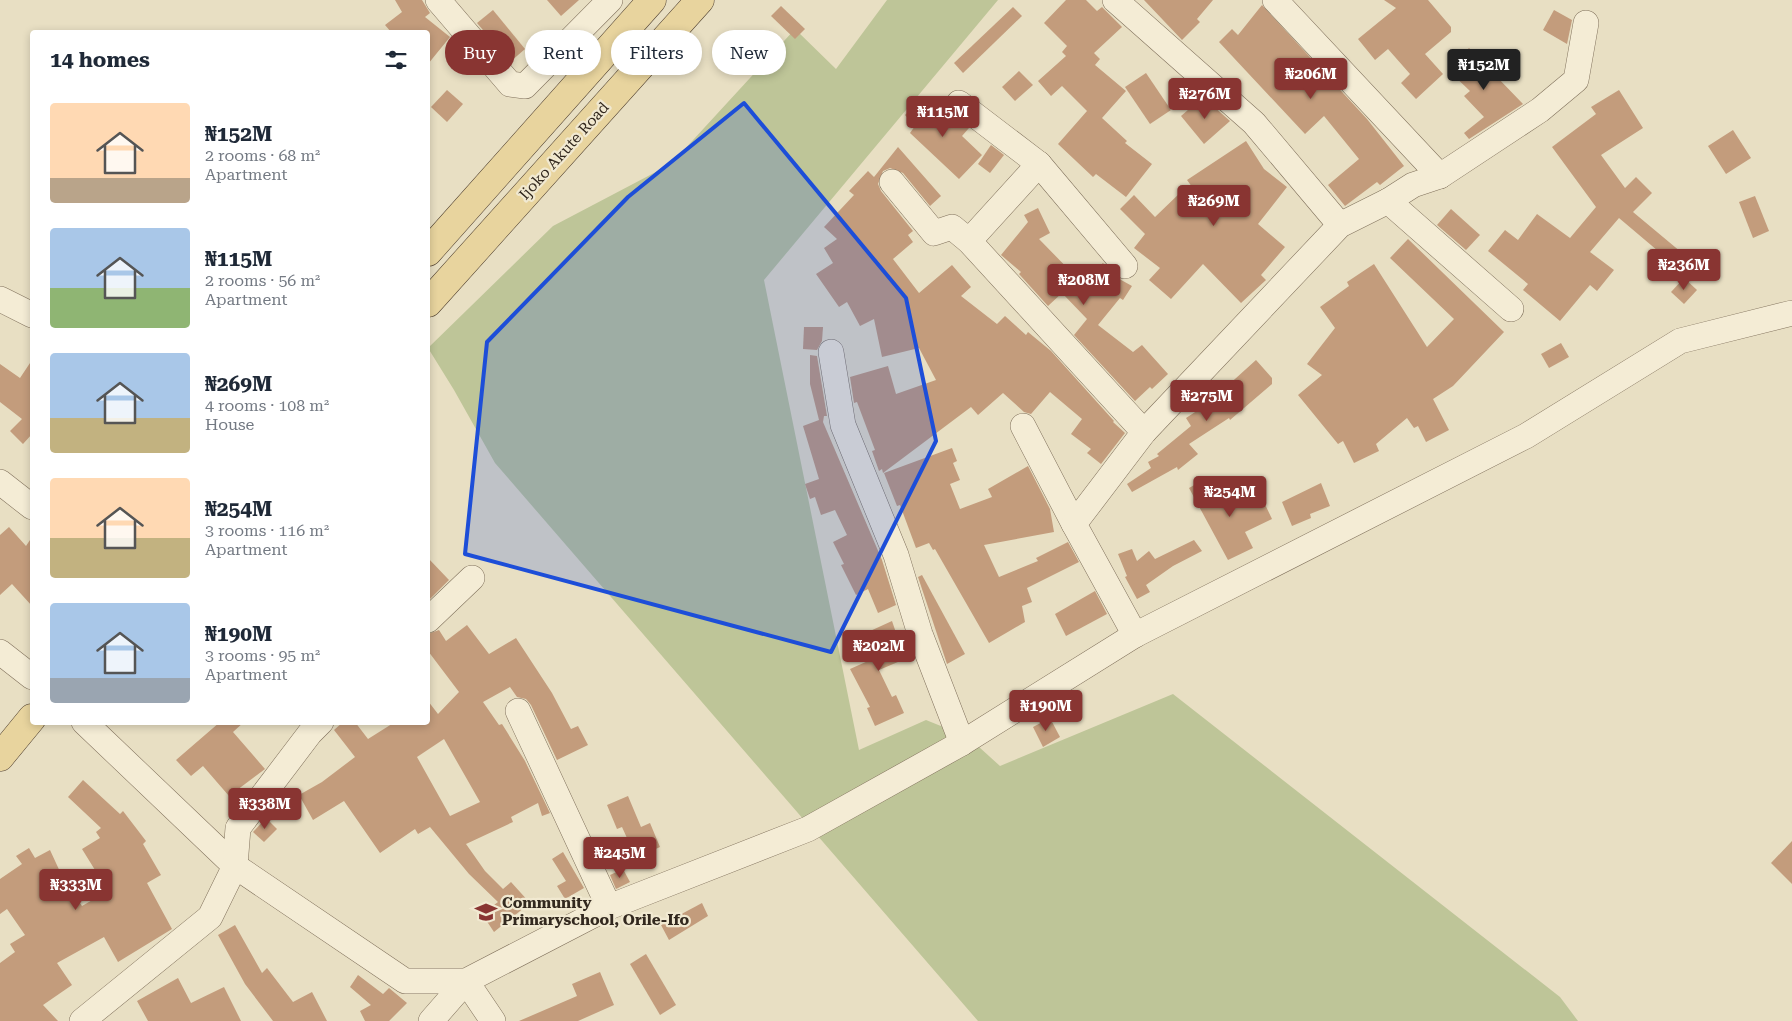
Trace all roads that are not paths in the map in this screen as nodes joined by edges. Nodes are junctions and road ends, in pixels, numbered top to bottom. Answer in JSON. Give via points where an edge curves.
{"nodes":[{"id":1,"x":438,"y":0,"type":"edge"},
{"id":2,"x":610,"y":0,"type":"edge"},
{"id":3,"x":652,"y":0,"type":"edge"},
{"id":4,"x":700,"y":0,"type":"edge"},
{"id":5,"x":1115,"y":0,"type":"edge"},
{"id":6,"x":1275,"y":0,"type":"edge"},
{"id":7,"x":1586,"y":24,"type":"dead end"},
{"id":8,"x":959,"y":103,"type":"dead end"},
{"id":9,"x":1039,"y":164,"type":"junction"},
{"id":10,"x":1440,"y":176,"type":"junction"},
{"id":11,"x":892,"y":182,"type":"dead end"},
{"id":12,"x":1388,"y":201,"type":"junction"},
{"id":13,"x":1340,"y":225,"type":"junction"},
{"id":14,"x":969,"y":241,"type":"junction"},
{"id":15,"x":430,"y":250,"type":"edge"},
{"id":16,"x":1125,"y":266,"type":"dead end"},
{"id":17,"x":0,"y":299,"type":"edge"},
{"id":18,"x":430,"y":300,"type":"edge"},
{"id":19,"x":1512,"y":309,"type":"dead end"},
{"id":20,"x":1792,"y":313,"type":"edge"},
{"id":21,"x":30,"y":314,"type":"edge"},
{"id":22,"x":832,"y":352,"type":"dead end"},
{"id":23,"x":1023,"y":426,"type":"dead end"},
{"id":24,"x":1144,"y":432,"type":"junction"},
{"id":25,"x":0,"y":482,"type":"edge"},
{"id":26,"x":30,"y":505,"type":"edge"},
{"id":27,"x":1074,"y":524,"type":"junction"},
{"id":28,"x":472,"y":578,"type":"dead end"},
{"id":29,"x":430,"y":618,"type":"edge"},
{"id":30,"x":1135,"y":636,"type":"junction"},
{"id":31,"x":0,"y":652,"type":"edge"},
{"id":32,"x":30,"y":669,"type":"edge"},
{"id":33,"x":518,"y":711,"type":"dead end"},
{"id":34,"x":30,"y":720,"type":"edge"},
{"id":35,"x":87,"y":725,"type":"edge"},
{"id":36,"x":318,"y":725,"type":"edge"},
{"id":37,"x":962,"y":743,"type":"junction"},
{"id":38,"x":0,"y":757,"type":"edge"},
{"id":39,"x":235,"y":866,"type":"junction"},
{"id":40,"x":609,"y":907,"type":"junction"},
{"id":41,"x":466,"y":981,"type":"junction"},
{"id":42,"x":82,"y":1021,"type":"edge"},
{"id":43,"x":431,"y":1021,"type":"edge"},
{"id":44,"x":493,"y":1021,"type":"edge"}],
"edges":[{"from":1,"to":2,"type":"street","via":[[510,84],[524,86]]},
{"from":3,"to":15,"type":"main road"},
{"from":4,"to":18,"type":"main road","name":"Ijoko Akute Road"},
{"from":5,"to":13,"type":"street","via":[[1254,122]]},
{"from":6,"to":10,"type":"street"},
{"from":7,"to":10,"type":"street","via":[[1576,80],[1540,110]]},
{"from":8,"to":9,"type":"street"},
{"from":9,"to":14,"type":"street"},
{"from":9,"to":16,"type":"street"},
{"from":10,"to":12,"type":"street","via":[[1413,185]]},
{"from":11,"to":14,"type":"street","via":[[934,233],[952,227]]},
{"from":12,"to":13,"type":"street"},
{"from":12,"to":19,"type":"street"},
{"from":13,"to":24,"type":"street"},
{"from":14,"to":24,"type":"street"},
{"from":17,"to":21,"type":"street"},
{"from":20,"to":30,"type":"street","via":[[1680,341],[1526,436]]},
{"from":22,"to":37,"type":"street","via":[[843,425],[896,555],[920,634]]},
{"from":23,"to":27,"type":"street"},
{"from":24,"to":27,"type":"street"},
{"from":25,"to":26,"type":"street"},
{"from":27,"to":30,"type":"street"},
{"from":28,"to":29,"type":"street"},
{"from":30,"to":37,"type":"street"},
{"from":31,"to":32,"type":"street"},
{"from":33,"to":40,"type":"street"},
{"from":34,"to":38,"type":"main road"},
{"from":35,"to":39,"type":"street"},
{"from":36,"to":39,"type":"street","via":[[238,828]]},
{"from":37,"to":40,"type":"street","via":[[808,829]]},
{"from":39,"to":41,"type":"street","via":[[404,981]]},
{"from":39,"to":42,"type":"street","via":[[210,917]]},
{"from":40,"to":41,"type":"street"},
{"from":41,"to":43,"type":"street"},
{"from":41,"to":44,"type":"street"}]}
